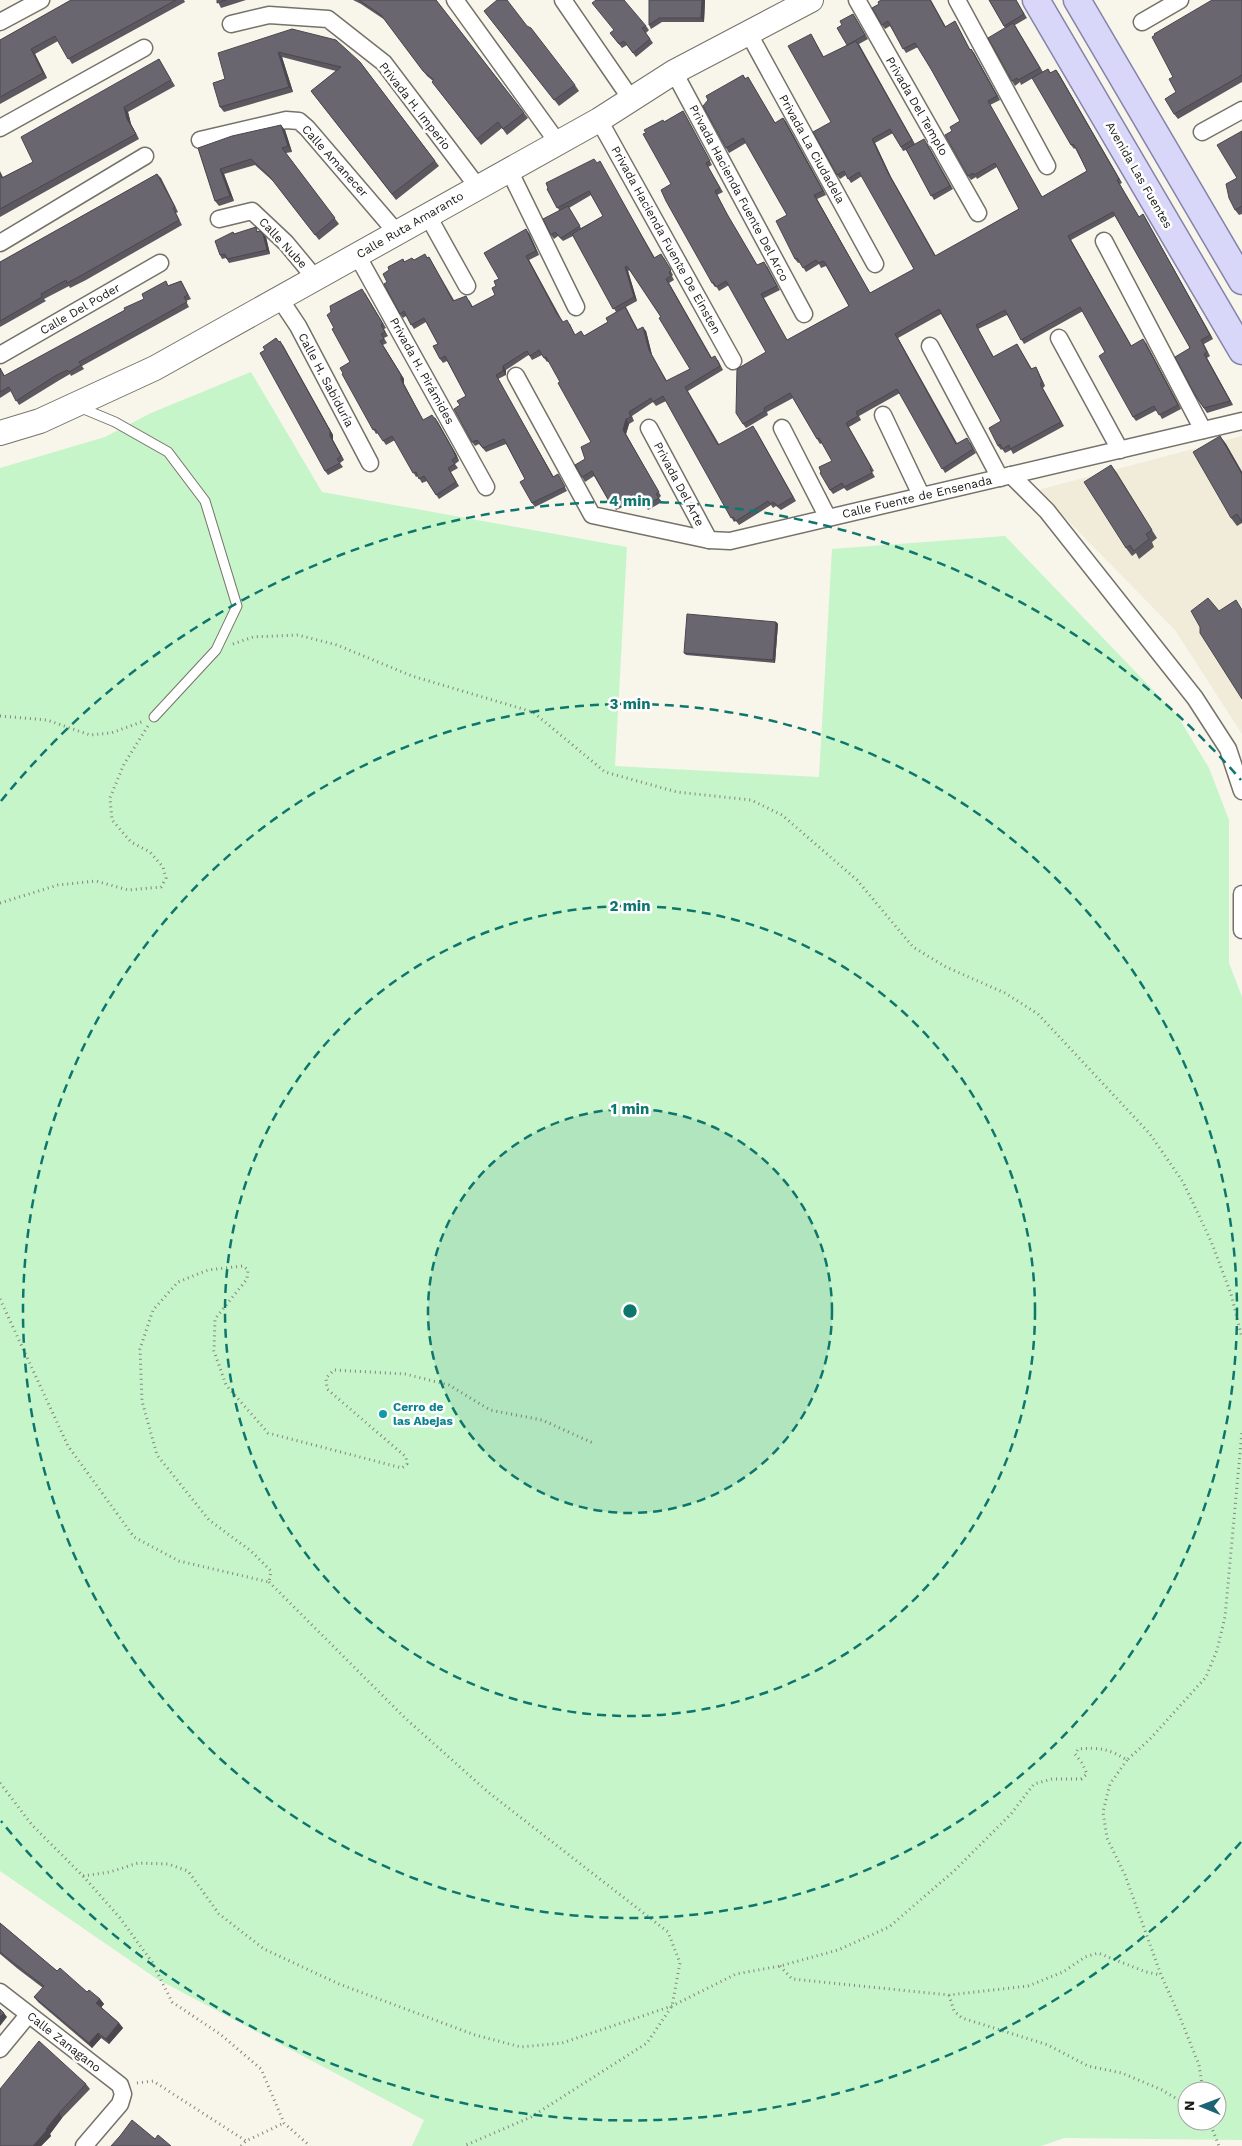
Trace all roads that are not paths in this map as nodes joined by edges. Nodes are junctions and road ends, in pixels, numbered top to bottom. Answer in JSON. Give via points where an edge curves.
{"nodes":[{"id":1,"x":41,"y":0,"type":"edge"},
{"id":2,"x":455,"y":0,"type":"edge"},
{"id":3,"x":811,"y":0,"type":"edge"},
{"id":4,"x":857,"y":0,"type":"edge"},
{"id":5,"x":957,"y":0,"type":"edge"},
{"id":6,"x":1036,"y":0,"type":"edge"},
{"id":7,"x":1077,"y":0,"type":"edge"},
{"id":8,"x":1177,"y":1,"type":"edge"},
{"id":9,"x":566,"y":2,"type":"edge"},
{"id":10,"x":0,"y":22,"type":"edge"},
{"id":11,"x":1142,"y":22,"type":"dead end"},
{"id":12,"x":231,"y":24,"type":"dead end"},
{"id":13,"x":749,"y":34,"type":"junction"},
{"id":14,"x":144,"y":48,"type":"dead end"},
{"id":15,"x":674,"y":72,"type":"junction"},
{"id":16,"x":631,"y":99,"type":"junction"},
{"id":17,"x":1242,"y":110,"type":"edge"},
{"id":18,"x":599,"y":120,"type":"junction"},
{"id":19,"x":0,"y":128,"type":"edge"},
{"id":20,"x":1202,"y":132,"type":"dead end"},
{"id":21,"x":200,"y":140,"type":"dead end"},
{"id":22,"x":558,"y":143,"type":"junction"},
{"id":23,"x":145,"y":156,"type":"dead end"},
{"id":24,"x":1047,"y":166,"type":"dead end"},
{"id":25,"x":509,"y":170,"type":"junction"},
{"id":26,"x":478,"y":186,"type":"junction"},
{"id":27,"x":978,"y":213,"type":"dead end"},
{"id":28,"x":428,"y":216,"type":"junction"},
{"id":29,"x":219,"y":219,"type":"dead end"},
{"id":30,"x":397,"y":233,"type":"junction"},
{"id":31,"x":1104,"y":241,"type":"dead end"},
{"id":32,"x":0,"y":244,"type":"edge"},
{"id":33,"x":357,"y":256,"type":"junction"},
{"id":34,"x":160,"y":263,"type":"dead end"},
{"id":35,"x":875,"y":264,"type":"dead end"},
{"id":36,"x":315,"y":278,"type":"junction"},
{"id":37,"x":1242,"y":281,"type":"edge"},
{"id":38,"x":467,"y":286,"type":"dead end"},
{"id":39,"x":280,"y":299,"type":"junction"},
{"id":40,"x":576,"y":307,"type":"dead end"},
{"id":41,"x":804,"y":314,"type":"dead end"},
{"id":42,"x":1058,"y":338,"type":"dead end"},
{"id":43,"x":930,"y":346,"type":"dead end"},
{"id":44,"x":1242,"y":351,"type":"edge"},
{"id":45,"x":0,"y":354,"type":"edge"},
{"id":46,"x":733,"y":361,"type":"dead end"},
{"id":47,"x":516,"y":376,"type":"dead end"},
{"id":48,"x":75,"y":405,"type":"junction"},
{"id":49,"x":883,"y":415,"type":"dead end"},
{"id":50,"x":1242,"y":422,"type":"edge"},
{"id":51,"x":649,"y":428,"type":"dead end"},
{"id":52,"x":782,"y":428,"type":"dead end"},
{"id":53,"x":1202,"y":430,"type":"junction"},
{"id":54,"x":0,"y":433,"type":"edge"},
{"id":55,"x":1120,"y":450,"type":"junction"},
{"id":56,"x":370,"y":463,"type":"dead end"},
{"id":57,"x":1005,"y":477,"type":"junction"},
{"id":58,"x":486,"y":487,"type":"dead end"},
{"id":59,"x":921,"y":495,"type":"junction"},
{"id":60,"x":828,"y":518,"type":"junction"},
{"id":61,"x":709,"y":540,"type":"junction"},
{"id":62,"x":154,"y":717,"type":"road end"},
{"id":63,"x":1242,"y":791,"type":"edge"},
{"id":64,"x":1242,"y":894,"type":"edge"},
{"id":65,"x":1242,"y":930,"type":"edge"},
{"id":66,"x":0,"y":1992,"type":"edge"},
{"id":67,"x":28,"y":2015,"type":"junction"},
{"id":68,"x":0,"y":2049,"type":"edge"},
{"id":69,"x":84,"y":2146,"type":"edge"}],
"edges":[{"from":1,"to":10,"type":"street"},
{"from":2,"to":22,"type":"street"},
{"from":3,"to":13,"type":"main road","name":"Calle Ruta Amaranto"},
{"from":4,"to":27,"type":"street","name":"Privada Del Templo"},
{"from":5,"to":24,"type":"street"},
{"from":6,"to":44,"type":"main road","name":"Avenida Las Fuentes"},
{"from":7,"to":37,"type":"main road"},
{"from":8,"to":11,"type":"street"},
{"from":9,"to":16,"type":"street"},
{"from":12,"to":26,"type":"street","name":"Privada H. Imperio","via":[[269,15],[328,19],[384,62]]},
{"from":13,"to":15,"type":"main road","name":"Calle Ruta Amaranto"},
{"from":13,"to":35,"type":"street","name":"Privada La Ciudadela"},
{"from":14,"to":19,"type":"street"},
{"from":15,"to":16,"type":"main road","name":"Calle Ruta Amaranto"},
{"from":15,"to":41,"type":"street","name":"Privada Hacienda Fuente Del Arco"},
{"from":16,"to":18,"type":"main road","name":"Calle Ruta Amaranto"},
{"from":17,"to":20,"type":"street"},
{"from":18,"to":22,"type":"main road","name":"Calle Ruta Amaranto"},
{"from":18,"to":46,"type":"street","name":"Privada Hacienda Fuente De Einsten"},
{"from":21,"to":30,"type":"street","name":"Calle Amanecer","via":[[286,120],[299,121]]},
{"from":22,"to":25,"type":"main road","name":"Calle Ruta Amaranto"},
{"from":23,"to":32,"type":"street"},
{"from":25,"to":26,"type":"main road","name":"Calle Ruta Amaranto"},
{"from":25,"to":40,"type":"street"},
{"from":26,"to":28,"type":"main road","name":"Calle Ruta Amaranto"},
{"from":28,"to":30,"type":"main road","name":"Calle Ruta Amaranto"},
{"from":28,"to":38,"type":"street"},
{"from":29,"to":36,"type":"street","name":"Calle Nube","via":[[252,211],[286,243]]},
{"from":30,"to":33,"type":"main road","name":"Calle Ruta Amaranto"},
{"from":31,"to":53,"type":"street"},
{"from":33,"to":36,"type":"main road","name":"Calle Ruta Amaranto"},
{"from":33,"to":58,"type":"street","name":"Privada H. Pirámides"},
{"from":34,"to":45,"type":"street","name":"Calle Del Poder"},
{"from":36,"to":39,"type":"main road","name":"Calle Ruta Amaranto"},
{"from":39,"to":48,"type":"main road","name":"Calle Ruta Amaranto","via":[[155,368]]},
{"from":39,"to":56,"type":"street","name":"Calle H. Sabiduría","via":[[298,326]]},
{"from":42,"to":55,"type":"street"},
{"from":43,"to":57,"type":"street"},
{"from":47,"to":61,"type":"street","name":"Calle Fuente de Ensenada","via":[[592,515]]},
{"from":48,"to":54,"type":"main road","name":"Calle Ruta Amaranto","via":[[40,421]]},
{"from":48,"to":62,"type":"lane","via":[[115,422],[168,452],[205,501],[237,606],[216,650]]},
{"from":49,"to":59,"type":"street"},
{"from":50,"to":53,"type":"street","name":"Calle Fuente de Ensenada"},
{"from":51,"to":61,"type":"street","name":"Privada Del Arte"},
{"from":52,"to":60,"type":"street"},
{"from":53,"to":55,"type":"street","name":"Calle Fuente de Ensenada"},
{"from":55,"to":57,"type":"street","name":"Calle Fuente de Ensenada"},
{"from":57,"to":59,"type":"street","name":"Calle Fuente de Ensenada"},
{"from":57,"to":63,"type":"street","via":[[1047,511],[1195,698],[1228,750]]},
{"from":59,"to":60,"type":"street","name":"Calle Fuente de Ensenada"},
{"from":60,"to":61,"type":"street","name":"Calle Fuente de Ensenada","via":[[730,541]]},
{"from":64,"to":65,"type":"street"},
{"from":66,"to":67,"type":"street","name":"Calle Zanagano"},
{"from":67,"to":68,"type":"street"},
{"from":67,"to":69,"type":"street","name":"Calle Zanagano","via":[[121,2090],[120,2104]]}]}
